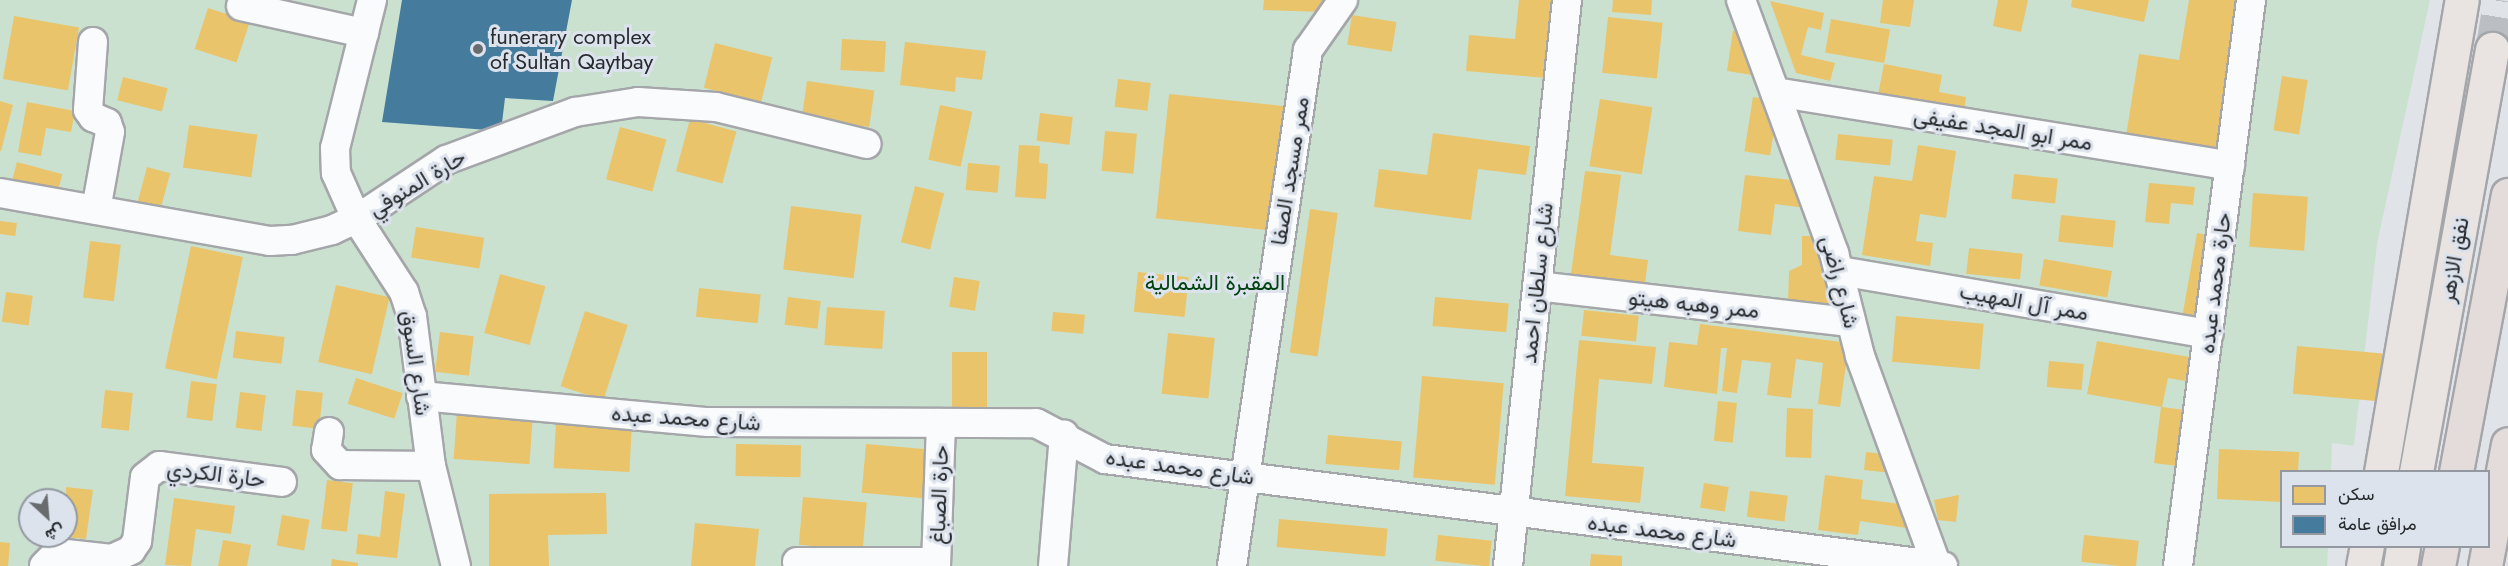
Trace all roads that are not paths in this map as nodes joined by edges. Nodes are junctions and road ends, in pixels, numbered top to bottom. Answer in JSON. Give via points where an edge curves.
{"nodes":[{"id":1,"x":372,"y":0,"type":"edge"},
{"id":2,"x":1343,"y":0,"type":"edge"},
{"id":3,"x":1567,"y":0,"type":"edge"},
{"id":4,"x":1741,"y":0,"type":"edge"},
{"id":5,"x":2251,"y":0,"type":"edge"},
{"id":6,"x":2462,"y":0,"type":"edge"},
{"id":7,"x":241,"y":6,"type":"dead end"},
{"id":8,"x":364,"y":33,"type":"junction"},
{"id":9,"x":93,"y":42,"type":"dead end"},
{"id":10,"x":2492,"y":49,"type":"tunnel mouth"},
{"id":11,"x":1775,"y":92,"type":"junction"},
{"id":12,"x":867,"y":144,"type":"dead end"},
{"id":13,"x":2230,"y":166,"type":"junction"},
{"id":14,"x":0,"y":193,"type":"edge"},
{"id":15,"x":2508,"y":195,"type":"edge"},
{"id":16,"x":96,"y":210,"type":"junction"},
{"id":17,"x":356,"y":218,"type":"junction"},
{"id":18,"x":1840,"y":271,"type":"junction"},
{"id":19,"x":1537,"y":286,"type":"junction"},
{"id":20,"x":1850,"y":322,"type":"junction"},
{"id":21,"x":2209,"y":334,"type":"junction"},
{"id":22,"x":422,"y":396,"type":"junction"},
{"id":23,"x":941,"y":423,"type":"junction"},
{"id":24,"x":329,"y":432,"type":"dead end"},
{"id":25,"x":1064,"y":434,"type":"junction"},
{"id":26,"x":2508,"y":444,"type":"edge"},
{"id":27,"x":431,"y":466,"type":"junction"},
{"id":28,"x":2381,"y":470,"type":"edge"},
{"id":29,"x":2416,"y":470,"type":"edge"},
{"id":30,"x":2456,"y":470,"type":"edge"},
{"id":31,"x":1242,"y":476,"type":"junction"},
{"id":32,"x":282,"y":482,"type":"dead end"},
{"id":33,"x":1513,"y":512,"type":"junction"},
{"id":34,"x":2490,"y":539,"type":"edge"},
{"id":35,"x":2367,"y":548,"type":"edge"},
{"id":36,"x":2403,"y":548,"type":"edge"},
{"id":37,"x":2442,"y":548,"type":"edge"},
{"id":38,"x":2488,"y":548,"type":"edge"},
{"id":39,"x":1766,"y":555,"type":"edge"},
{"id":40,"x":797,"y":562,"type":"dead end"},
{"id":41,"x":936,"y":564,"type":"edge"},
{"id":42,"x":44,"y":566,"type":"edge"},
{"id":43,"x":456,"y":566,"type":"edge"},
{"id":44,"x":1053,"y":566,"type":"edge"},
{"id":45,"x":1232,"y":566,"type":"edge"},
{"id":46,"x":1508,"y":566,"type":"edge"},
{"id":47,"x":1939,"y":566,"type":"edge"},
{"id":48,"x":2178,"y":566,"type":"edge"},
{"id":49,"x":2363,"y":566,"type":"edge"},
{"id":50,"x":2400,"y":566,"type":"edge"},
{"id":51,"x":2438,"y":566,"type":"edge"},
{"id":52,"x":2485,"y":566,"type":"edge"}],
"edges":[{"from":1,"to":8,"type":"street","name":"شارع السوق"},
{"from":2,"to":31,"type":"street","name":"ممر مسجد الصفا","via":[[1308,50]]},
{"from":3,"to":19,"type":"street","name":"شارع سلطان احمد"},
{"from":4,"to":11,"type":"street","name":"شارع راضى"},
{"from":5,"to":13,"type":"street","name":"حارة محمد عبده"},
{"from":6,"to":28,"type":"main road"},
{"from":7,"to":8,"type":"street"},
{"from":8,"to":17,"type":"street","name":"شارع السوق","via":[[335,148],[336,173]]},
{"from":9,"to":16,"type":"street","via":[[87,110],[107,123],[110,132]]},
{"from":10,"to":29,"type":"main road","name":"نفق الازهر"},
{"from":11,"to":13,"type":"street","name":"ممر ابو المجد عفيفى"},
{"from":11,"to":18,"type":"street","name":"شارع راضى"},
{"from":12,"to":17,"type":"street","name":"حارة المنوفي","via":[[716,107],[638,102],[575,112],[446,160]]},
{"from":13,"to":21,"type":"street","name":"حارة محمد عبده"},
{"from":14,"to":16,"type":"street","name":"حارة المنوفي"},
{"from":15,"to":30,"type":"highway"},
{"from":16,"to":17,"type":"street","name":"حارة المنوفي","via":[[270,241],[312,236]]},
{"from":17,"to":22,"type":"street","name":"شارع السوق","via":[[404,292],[412,316]]},
{"from":18,"to":20,"type":"street","name":"شارع راضى"},
{"from":18,"to":21,"type":"street","name":"ممر آل المهيب"},
{"from":19,"to":20,"type":"street","name":"ممر وهبه هيتو"},
{"from":19,"to":33,"type":"street","name":"شارع سلطان احمد"},
{"from":20,"to":47,"type":"street","name":"شارع راضى"},
{"from":21,"to":48,"type":"street","name":"حارة محمد عبده"},
{"from":22,"to":23,"type":"street","name":"شارع محمد عبده","via":[[708,422]]},
{"from":22,"to":27,"type":"street","name":"شارع السوق"},
{"from":23,"to":25,"type":"street","name":"شارع محمد عبده","via":[[1036,423]]},
{"from":23,"to":41,"type":"street","name":"حارة الصباغ"},
{"from":24,"to":27,"type":"street","via":[[326,450],[340,465]]},
{"from":25,"to":31,"type":"street","name":"شارع محمد عبده","via":[[1105,459]]},
{"from":25,"to":44,"type":"street"},
{"from":26,"to":34,"type":"highway"},
{"from":27,"to":43,"type":"street","name":"شارع السوق"},
{"from":31,"to":33,"type":"street","name":"شارع محمد عبده"},
{"from":31,"to":45,"type":"street","name":"ممر مسجد الصفا"},
{"from":32,"to":42,"type":"street","name":"حارة الكردي","via":[[159,466],[145,477],[137,541],[131,550],[111,559],[57,552]]},
{"from":33,"to":39,"type":"street","name":"شارع محمد عبده"},
{"from":33,"to":46,"type":"street","name":"شارع سلطان احمد"},
{"from":35,"to":49,"type":"main road"},
{"from":36,"to":50,"type":"main road"},
{"from":37,"to":51,"type":"highway"},
{"from":38,"to":52,"type":"highway"},
{"from":39,"to":47,"type":"street","name":"شارع محمد عبده"},
{"from":40,"to":41,"type":"street"}]}
